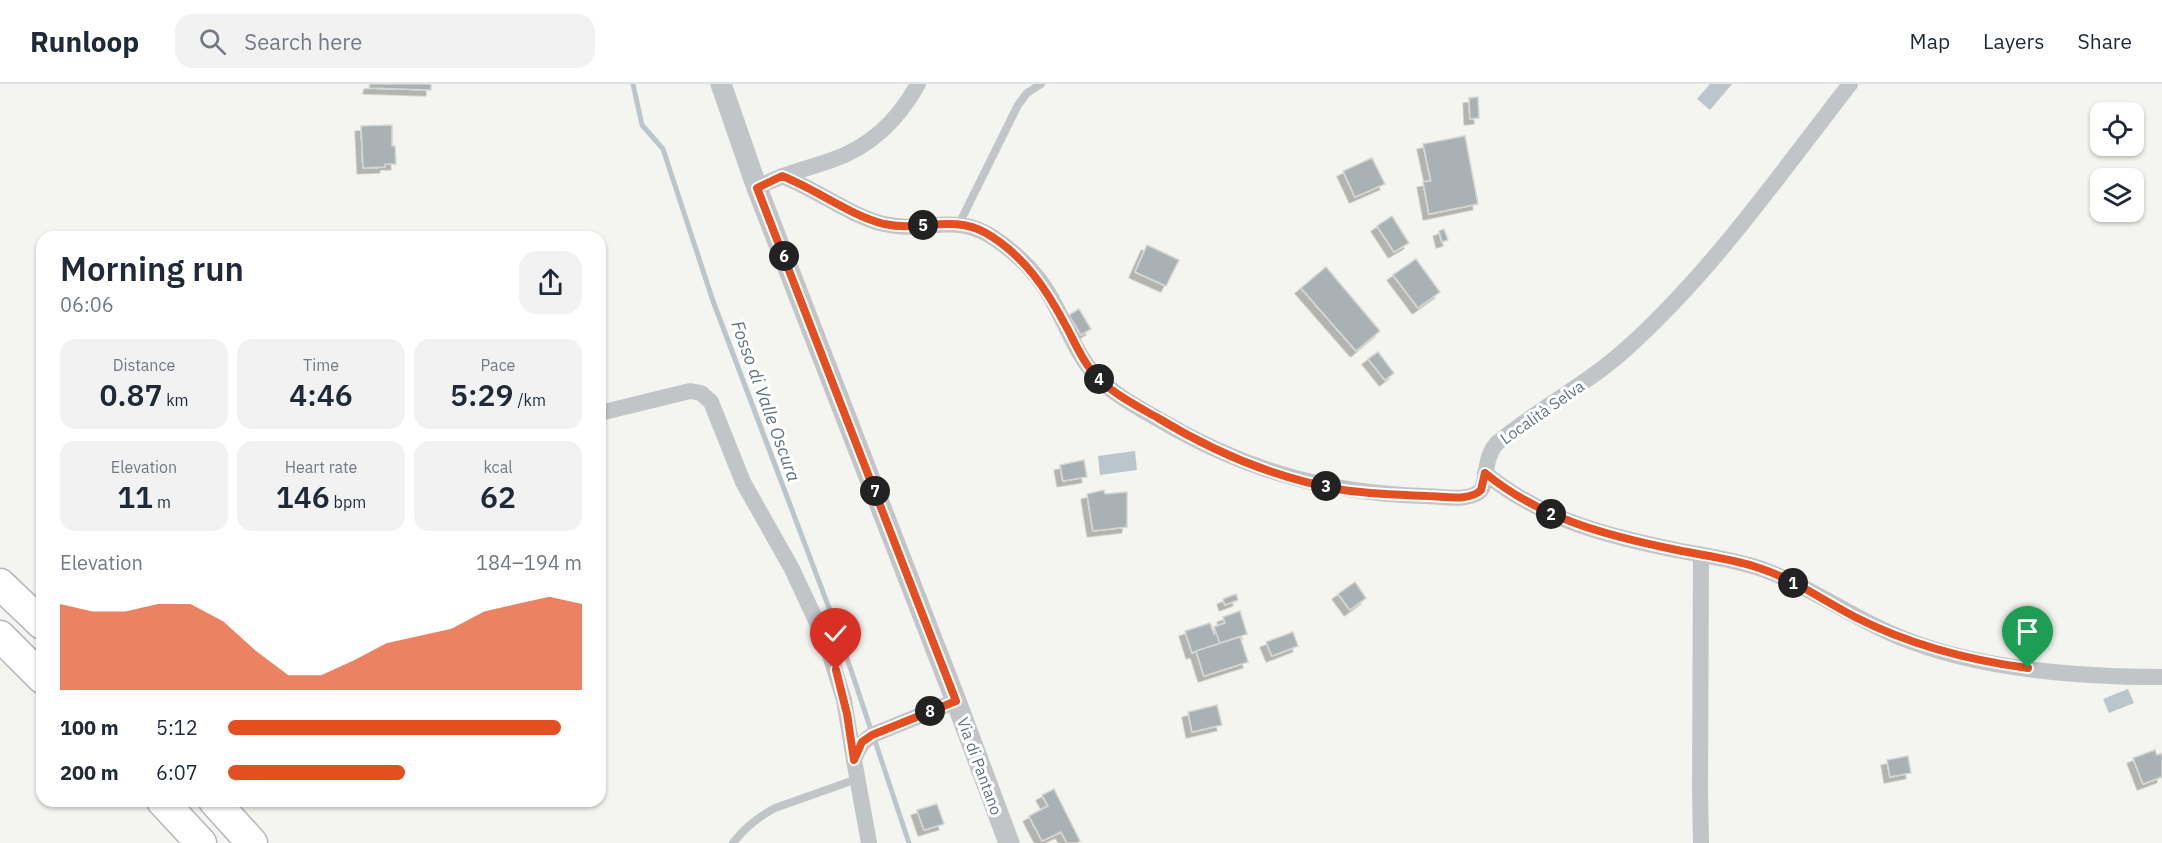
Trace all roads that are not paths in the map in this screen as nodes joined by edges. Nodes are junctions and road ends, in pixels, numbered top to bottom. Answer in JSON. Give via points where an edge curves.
{"nodes":[{"id":1,"x":721,"y":84,"type":"edge"},
{"id":2,"x":918,"y":84,"type":"edge"},
{"id":3,"x":1041,"y":84,"type":"edge"},
{"id":4,"x":1850,"y":84,"type":"edge"},
{"id":5,"x":782,"y":176,"type":"junction"},
{"id":6,"x":757,"y":188,"type":"junction"},
{"id":7,"x":959,"y":224,"type":"junction"},
{"id":8,"x":606,"y":412,"type":"edge"},
{"id":9,"x":1485,"y":473,"type":"junction"},
{"id":10,"x":1701,"y":555,"type":"junction"},
{"id":11,"x":0,"y":584,"type":"edge"},
{"id":12,"x":36,"y":618,"type":"edge"},
{"id":13,"x":0,"y":636,"type":"edge"},
{"id":14,"x":36,"y":672,"type":"edge"},
{"id":15,"x":2162,"y":677,"type":"edge"},
{"id":16,"x":956,"y":701,"type":"junction"},
{"id":17,"x":854,"y":760,"type":"junction"},
{"id":18,"x":857,"y":779,"type":"junction"},
{"id":19,"x":168,"y":807,"type":"edge"},
{"id":20,"x":219,"y":807,"type":"edge"},
{"id":21,"x":201,"y":843,"type":"edge"},
{"id":22,"x":252,"y":843,"type":"edge"},
{"id":23,"x":733,"y":843,"type":"edge"},
{"id":24,"x":869,"y":843,"type":"edge"},
{"id":25,"x":1009,"y":843,"type":"edge"},
{"id":26,"x":1701,"y":843,"type":"edge"}],
"edges":[{"from":1,"to":6,"type":"street","name":"Via di Pantano"},
{"from":2,"to":5,"type":"street","via":[[896,117],[866,143],[833,160]]},
{"from":3,"to":7,"type":"lane","via":[[1018,105]]},
{"from":4,"to":9,"type":"street","name":"Località Selva","via":[[1690,286],[1607,365],[1497,443],[1489,453]]},
{"from":5,"to":6,"type":"street"},
{"from":5,"to":7,"type":"street","name":"Località Selva","via":[[884,224]]},
{"from":6,"to":16,"type":"street","name":"Via di Pantano"},
{"from":7,"to":9,"type":"street","name":"Località Selva","via":[[999,242],[1032,271],[1051,297],[1084,360],[1104,384],[1207,445],[1292,477],[1372,493],[1468,496],[1481,490]]},
{"from":8,"to":17,"type":"street","via":[[690,391],[701,393],[711,402],[743,482],[792,569],[826,642],[844,700]]},
{"from":9,"to":10,"type":"street","via":[[1531,506],[1566,520]]},
{"from":10,"to":15,"type":"street","via":[[1774,573],[1881,630],[1948,654],[2028,668]]},
{"from":10,"to":26,"type":"street"},
{"from":11,"to":12,"type":"highway"},
{"from":13,"to":14,"type":"highway"},
{"from":16,"to":17,"type":"street","via":[[872,735],[862,742]]},
{"from":16,"to":25,"type":"street","name":"Via di Pantano"},
{"from":17,"to":18,"type":"street"},
{"from":18,"to":23,"type":"lane","via":[[763,814]]},
{"from":18,"to":24,"type":"street"},
{"from":19,"to":21,"type":"highway"},
{"from":20,"to":22,"type":"highway"}]}
